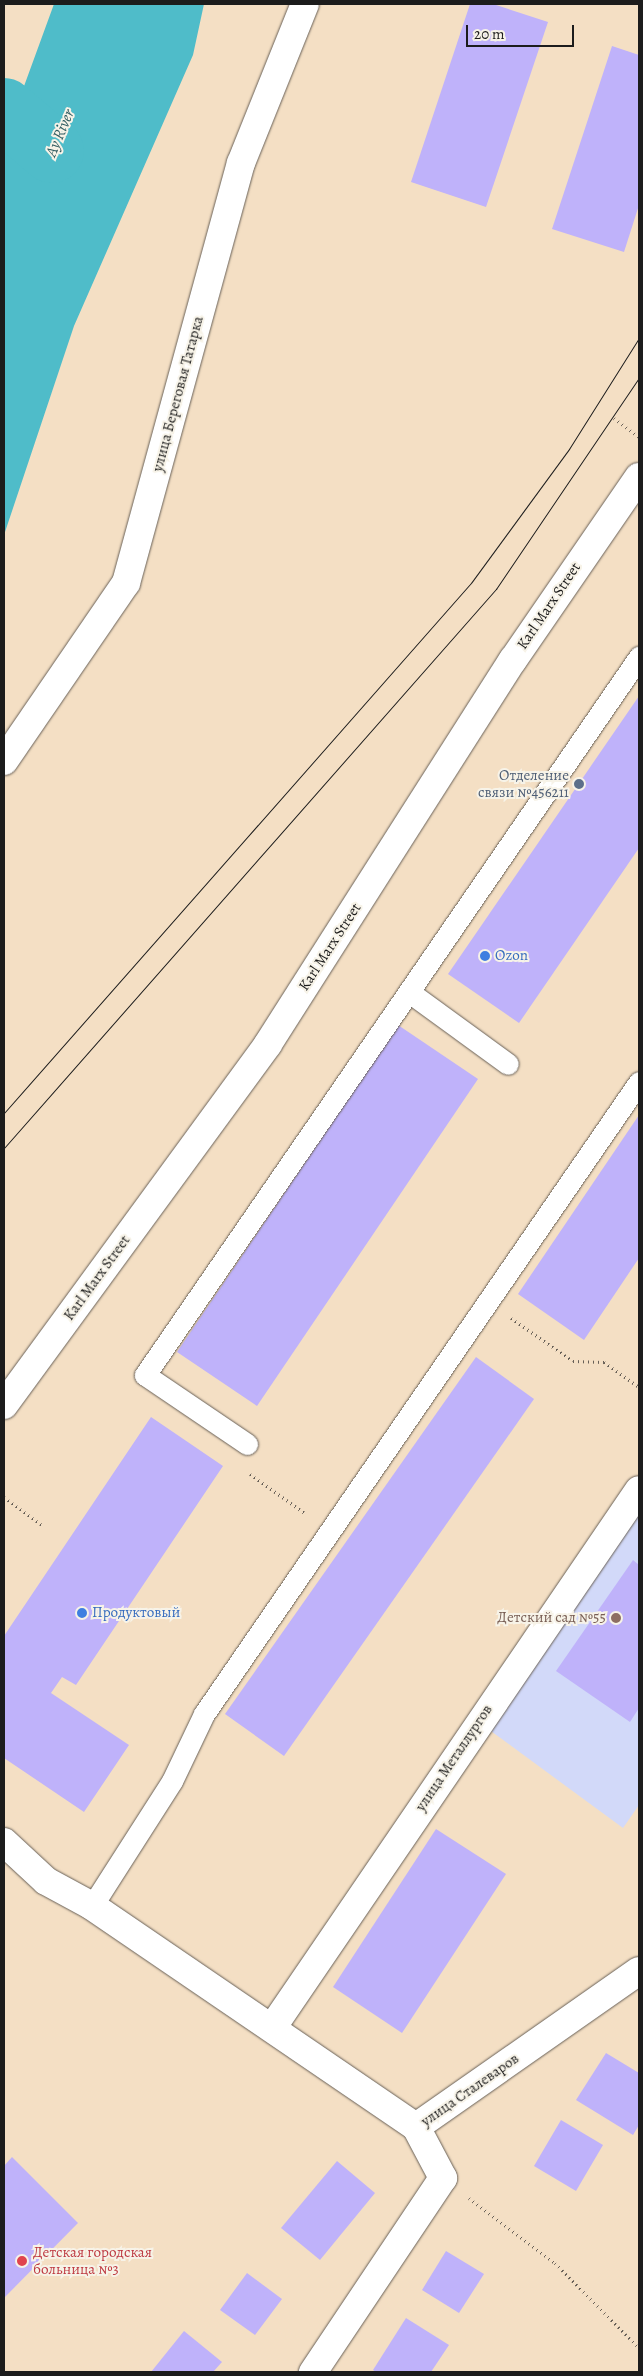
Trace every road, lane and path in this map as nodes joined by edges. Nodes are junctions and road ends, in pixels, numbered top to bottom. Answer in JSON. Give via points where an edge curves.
{"nodes":[{"id":1,"x":305,"y":4,"type":"edge"},
{"id":2,"x":614,"y":418,"type":"dead end"},
{"id":3,"x":639,"y":438,"type":"edge"},
{"id":4,"x":639,"y":477,"type":"edge"},
{"id":5,"x":639,"y":657,"type":"edge"},
{"id":6,"x":4,"y":761,"type":"edge"},
{"id":7,"x":409,"y":992,"type":"junction"},
{"id":8,"x":508,"y":1064,"type":"dead end"},
{"id":9,"x":639,"y":1082,"type":"edge"},
{"id":10,"x":490,"y":1303,"type":"junction"},
{"id":11,"x":639,"y":1387,"type":"edge"},
{"id":12,"x":4,"y":1405,"type":"edge"},
{"id":13,"x":247,"y":1444,"type":"dead end"},
{"id":14,"x":242,"y":1469,"type":"dead end"},
{"id":15,"x":639,"y":1490,"type":"edge"},
{"id":16,"x":4,"y":1498,"type":"edge"},
{"id":17,"x":42,"y":1524,"type":"dead end"},
{"id":18,"x":331,"y":1532,"type":"junction"},
{"id":19,"x":4,"y":1842,"type":"edge"},
{"id":20,"x":92,"y":1906,"type":"junction"},
{"id":21,"x":639,"y":1971,"type":"edge"},
{"id":22,"x":272,"y":2028,"type":"junction"},
{"id":23,"x":416,"y":2127,"type":"junction"},
{"id":24,"x":443,"y":2178,"type":"junction"},
{"id":25,"x":639,"y":2348,"type":"edge"},
{"id":26,"x":313,"y":2372,"type":"edge"}],
"edges":[{"from":1,"to":6,"type":"street","name":"улица Береговая Татарка","via":[[241,164],[126,583]]},
{"from":2,"to":3,"type":"path"},
{"from":4,"to":12,"type":"street","name":"Karl Marx Street","via":[[513,660],[268,1044]]},
{"from":5,"to":7,"type":"lane"},
{"from":7,"to":8,"type":"lane"},
{"from":7,"to":13,"type":"lane","via":[[145,1375]]},
{"from":9,"to":10,"type":"lane"},
{"from":10,"to":11,"type":"path","via":[[573,1361],[604,1362]]},
{"from":10,"to":18,"type":"lane"},
{"from":14,"to":18,"type":"path"},
{"from":15,"to":22,"type":"street","name":"улица Металлургов"},
{"from":16,"to":17,"type":"path"},
{"from":18,"to":20,"type":"lane","via":[[204,1714],[172,1782]]},
{"from":19,"to":20,"type":"street","via":[[46,1881]]},
{"from":20,"to":22,"type":"street"},
{"from":21,"to":23,"type":"street","name":"улица Сталеваров"},
{"from":22,"to":23,"type":"street"},
{"from":23,"to":24,"type":"street","name":"улица Сталеваров"},
{"from":24,"to":25,"type":"path","via":[[554,2263]]},
{"from":24,"to":26,"type":"street"}]}
